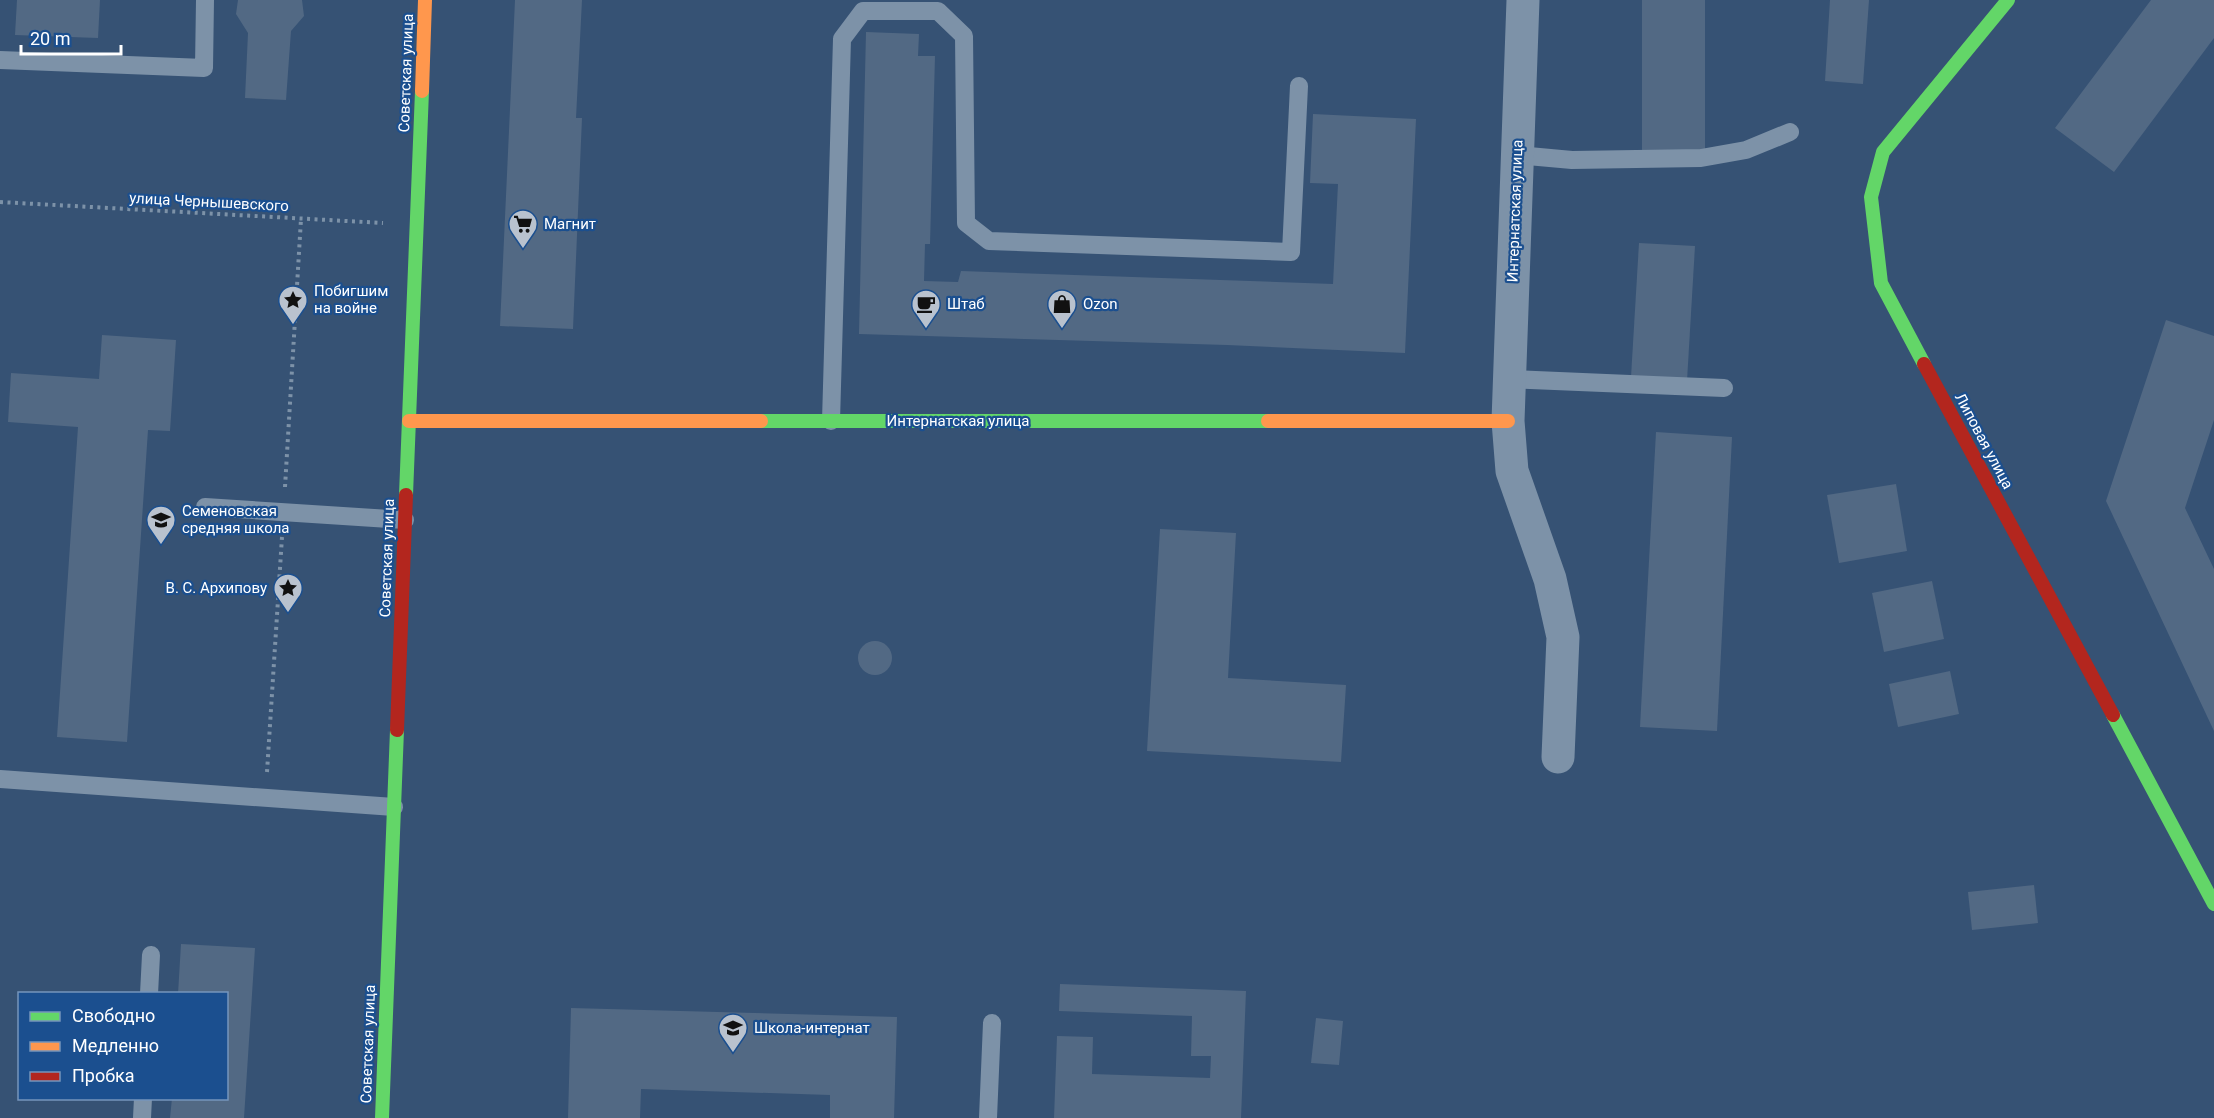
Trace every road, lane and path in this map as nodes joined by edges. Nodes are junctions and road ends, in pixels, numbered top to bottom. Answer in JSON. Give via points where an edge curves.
{"nodes":[{"id":1,"x":205,"y":0,"type":"edge"},
{"id":2,"x":425,"y":0,"type":"edge"},
{"id":3,"x":1523,"y":0,"type":"edge"},
{"id":4,"x":2008,"y":0,"type":"edge"},
{"id":5,"x":0,"y":60,"type":"edge"},
{"id":6,"x":1299,"y":86,"type":"dead end"},
{"id":7,"x":1790,"y":132,"type":"dead end"},
{"id":8,"x":1517,"y":154,"type":"junction"},
{"id":9,"x":0,"y":202,"type":"edge"},
{"id":10,"x":416,"y":225,"type":"junction"},
{"id":11,"x":1509,"y":379,"type":"junction"},
{"id":12,"x":1724,"y":388,"type":"dead end"},
{"id":13,"x":409,"y":421,"type":"junction"},
{"id":14,"x":831,"y":421,"type":"junction"},
{"id":15,"x":1508,"y":421,"type":"junction"},
{"id":16,"x":205,"y":507,"type":"dead end"},
{"id":17,"x":405,"y":520,"type":"junction"},
{"id":18,"x":1558,"y":757,"type":"dead end"},
{"id":19,"x":0,"y":779,"type":"edge"},
{"id":20,"x":394,"y":807,"type":"junction"},
{"id":21,"x":2214,"y":904,"type":"edge"},
{"id":22,"x":151,"y":955,"type":"dead end"},
{"id":23,"x":149,"y":992,"type":"edge"},
{"id":24,"x":992,"y":1023,"type":"dead end"},
{"id":25,"x":143,"y":1100,"type":"edge"},
{"id":26,"x":142,"y":1118,"type":"edge"},
{"id":27,"x":382,"y":1118,"type":"edge"},
{"id":28,"x":988,"y":1118,"type":"edge"}],
"edges":[{"from":1,"to":5,"type":"lane","via":[[204,68]]},
{"from":2,"to":10,"type":"street","name":"Советская улица"},
{"from":3,"to":8,"type":"street","name":"Интернатская улица"},
{"from":4,"to":21,"type":"street","name":"Липовая улица","via":[[1883,152],[1871,197],[1881,283]]},
{"from":6,"to":14,"type":"lane","via":[[1292,252],[988,241],[966,223],[964,36],[938,11],[863,11],[842,39]]},
{"from":7,"to":8,"type":"lane","via":[[1746,150],[1701,158],[1572,160]]},
{"from":8,"to":11,"type":"street","name":"Интернатская улица"},
{"from":9,"to":10,"type":"path","name":"улица Чернышевского"},
{"from":10,"to":13,"type":"street","name":"Советская улица"},
{"from":11,"to":12,"type":"lane"},
{"from":11,"to":15,"type":"street","name":"Интернатская улица"},
{"from":13,"to":14,"type":"street","name":"Интернатская улица"},
{"from":13,"to":17,"type":"street","name":"Советская улица"},
{"from":14,"to":15,"type":"street","name":"Интернатская улица"},
{"from":15,"to":18,"type":"street","name":"Интернатская улица","via":[[1512,471],[1550,579],[1563,637]]},
{"from":16,"to":17,"type":"lane"},
{"from":17,"to":20,"type":"street","name":"Советская улица"},
{"from":19,"to":20,"type":"lane"},
{"from":20,"to":27,"type":"street","name":"Советская улица"},
{"from":22,"to":23,"type":"lane"},
{"from":24,"to":28,"type":"lane"},
{"from":25,"to":26,"type":"lane"}]}
